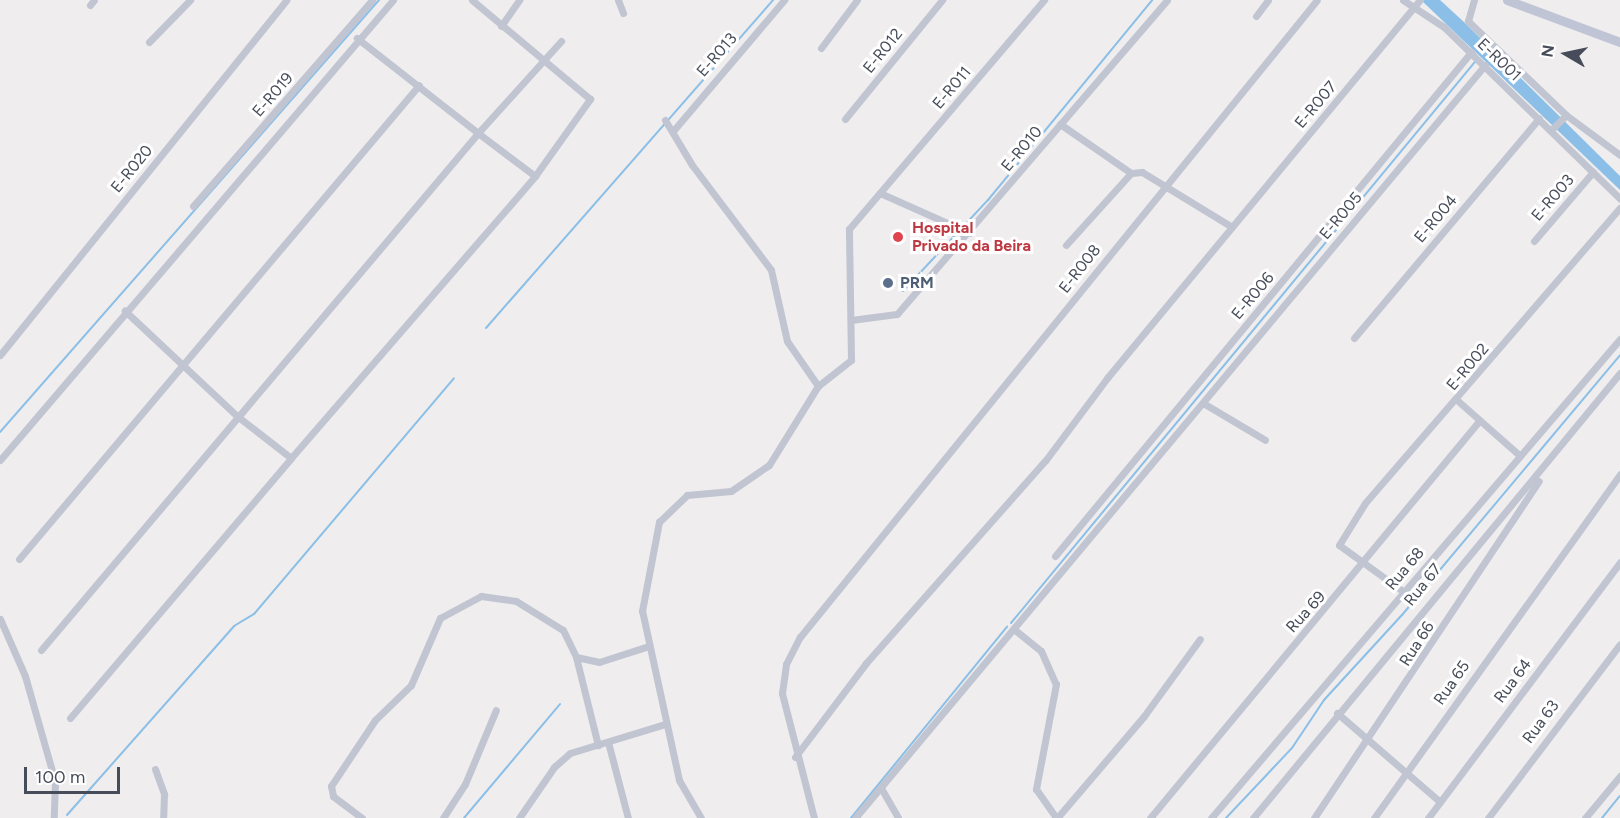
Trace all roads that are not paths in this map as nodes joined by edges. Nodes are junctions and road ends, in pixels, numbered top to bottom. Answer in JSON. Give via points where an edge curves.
{"nodes":[{"id":1,"x":190,"y":0,"type":"edge"},
{"id":2,"x":286,"y":0,"type":"edge"},
{"id":3,"x":372,"y":0,"type":"edge"},
{"id":4,"x":393,"y":0,"type":"edge"},
{"id":5,"x":472,"y":0,"type":"edge"},
{"id":6,"x":519,"y":0,"type":"edge"},
{"id":7,"x":618,"y":0,"type":"edge"},
{"id":8,"x":784,"y":0,"type":"edge"},
{"id":9,"x":856,"y":0,"type":"edge"},
{"id":10,"x":942,"y":0,"type":"edge"},
{"id":11,"x":1044,"y":0,"type":"edge"},
{"id":12,"x":1167,"y":0,"type":"edge"},
{"id":13,"x":1268,"y":0,"type":"edge"},
{"id":14,"x":1317,"y":0,"type":"edge"},
{"id":15,"x":1403,"y":0,"type":"edge"},
{"id":16,"x":1474,"y":0,"type":"edge"},
{"id":17,"x":1507,"y":0,"type":"edge"},
{"id":18,"x":1418,"y":2,"type":"edge"},
{"id":19,"x":623,"y":13,"type":"dead end"},
{"id":20,"x":1256,"y":16,"type":"dead end"},
{"id":21,"x":501,"y":26,"type":"junction"},
{"id":22,"x":357,"y":38,"type":"junction"},
{"id":23,"x":561,"y":41,"type":"dead end"},
{"id":24,"x":149,"y":42,"type":"dead end"},
{"id":25,"x":1620,"y":42,"type":"edge"},
{"id":26,"x":821,"y":48,"type":"dead end"},
{"id":27,"x":1471,"y":52,"type":"junction"},
{"id":28,"x":542,"y":61,"type":"junction"},
{"id":29,"x":1485,"y":65,"type":"junction"},
{"id":30,"x":419,"y":85,"type":"junction"},
{"id":31,"x":1566,"y":115,"type":"junction"},
{"id":32,"x":1539,"y":118,"type":"junction"},
{"id":33,"x":845,"y":119,"type":"dead end"},
{"id":34,"x":665,"y":120,"type":"dead end"},
{"id":35,"x":1060,"y":124,"type":"junction"},
{"id":36,"x":1551,"y":130,"type":"junction"},
{"id":37,"x":673,"y":131,"type":"junction"},
{"id":38,"x":478,"y":133,"type":"junction"},
{"id":39,"x":1620,"y":155,"type":"edge"},
{"id":40,"x":1593,"y":172,"type":"junction"},
{"id":41,"x":1131,"y":173,"type":"junction"},
{"id":42,"x":535,"y":176,"type":"junction"},
{"id":43,"x":1164,"y":185,"type":"junction"},
{"id":44,"x":880,"y":193,"type":"junction"},
{"id":45,"x":1620,"y":199,"type":"edge"},
{"id":46,"x":193,"y":206,"type":"dead end"},
{"id":47,"x":1620,"y":208,"type":"edge"},
{"id":48,"x":1232,"y":227,"type":"junction"},
{"id":49,"x":970,"y":233,"type":"junction"},
{"id":50,"x":1534,"y":241,"type":"dead end"},
{"id":51,"x":1066,"y":244,"type":"dead end"},
{"id":52,"x":125,"y":311,"type":"junction"},
{"id":53,"x":851,"y":320,"type":"junction"},
{"id":54,"x":1354,"y":338,"type":"dead end"},
{"id":55,"x":1620,"y":339,"type":"edge"},
{"id":56,"x":0,"y":355,"type":"edge"},
{"id":57,"x":180,"y":363,"type":"junction"},
{"id":58,"x":1620,"y":374,"type":"edge"},
{"id":59,"x":818,"y":386,"type":"junction"},
{"id":60,"x":1458,"y":401,"type":"junction"},
{"id":61,"x":1203,"y":403,"type":"junction"},
{"id":62,"x":237,"y":416,"type":"junction"},
{"id":63,"x":1479,"y":421,"type":"junction"},
{"id":64,"x":1265,"y":440,"type":"dead end"},
{"id":65,"x":1519,"y":455,"type":"junction"},
{"id":66,"x":291,"y":458,"type":"junction"},
{"id":67,"x":0,"y":460,"type":"edge"},
{"id":68,"x":1620,"y":474,"type":"edge"},
{"id":69,"x":1539,"y":481,"type":"dead end"},
{"id":70,"x":1055,"y":556,"type":"dead end"},
{"id":71,"x":19,"y":559,"type":"dead end"},
{"id":72,"x":1620,"y":562,"type":"edge"},
{"id":73,"x":1364,"y":564,"type":"junction"},
{"id":74,"x":1404,"y":592,"type":"junction"},
{"id":75,"x":0,"y":619,"type":"edge"},
{"id":76,"x":1015,"y":630,"type":"junction"},
{"id":77,"x":1200,"y":639,"type":"dead end"},
{"id":78,"x":1620,"y":644,"type":"edge"},
{"id":79,"x":649,"y":646,"type":"junction"},
{"id":80,"x":41,"y":650,"type":"dead end"},
{"id":81,"x":576,"y":657,"type":"junction"},
{"id":82,"x":496,"y":710,"type":"dead end"},
{"id":83,"x":1337,"y":713,"type":"junction"},
{"id":84,"x":70,"y":718,"type":"dead end"},
{"id":85,"x":665,"y":724,"type":"junction"},
{"id":86,"x":592,"y":735,"type":"junction"},
{"id":87,"x":1371,"y":740,"type":"junction"},
{"id":88,"x":608,"y":742,"type":"junction"},
{"id":89,"x":598,"y":745,"type":"junction"},
{"id":90,"x":588,"y":748,"type":"junction"},
{"id":91,"x":795,"y":758,"type":"junction"},
{"id":92,"x":155,"y":769,"type":"dead end"},
{"id":93,"x":1407,"y":772,"type":"junction"},
{"id":94,"x":1620,"y":776,"type":"edge"},
{"id":95,"x":881,"y":788,"type":"junction"},
{"id":96,"x":1439,"y":801,"type":"junction"},
{"id":97,"x":54,"y":818,"type":"edge"},
{"id":98,"x":163,"y":818,"type":"edge"},
{"id":99,"x":363,"y":818,"type":"edge"},
{"id":100,"x":443,"y":818,"type":"edge"},
{"id":101,"x":519,"y":818,"type":"edge"},
{"id":102,"x":628,"y":818,"type":"edge"},
{"id":103,"x":701,"y":818,"type":"edge"},
{"id":104,"x":814,"y":818,"type":"edge"},
{"id":105,"x":855,"y":818,"type":"edge"},
{"id":106,"x":897,"y":818,"type":"edge"},
{"id":107,"x":1057,"y":818,"type":"edge"},
{"id":108,"x":1150,"y":818,"type":"edge"},
{"id":109,"x":1211,"y":818,"type":"edge"},
{"id":110,"x":1253,"y":818,"type":"edge"},
{"id":111,"x":1314,"y":818,"type":"edge"},
{"id":112,"x":1374,"y":818,"type":"edge"},
{"id":113,"x":1428,"y":818,"type":"edge"},
{"id":114,"x":1488,"y":818,"type":"edge"},
{"id":115,"x":1585,"y":818,"type":"edge"}],
"edges":[{"from":1,"to":24,"type":"street"},
{"from":2,"to":56,"type":"street","name":"E-R020"},
{"from":3,"to":46,"type":"street","name":"E-R019"},
{"from":4,"to":22,"type":"street"},
{"from":5,"to":21,"type":"street"},
{"from":6,"to":21,"type":"street"},
{"from":7,"to":19,"type":"street"},
{"from":8,"to":37,"type":"street","name":"E-R013"},
{"from":9,"to":26,"type":"street"},
{"from":10,"to":33,"type":"street","name":"E-R012"},
{"from":11,"to":44,"type":"street","name":"E-R011"},
{"from":12,"to":35,"type":"street","name":"E-R010"},
{"from":13,"to":20,"type":"street"},
{"from":14,"to":43,"type":"street","name":"E-R008"},
{"from":15,"to":18,"type":"street","name":"E-R001"},
{"from":16,"to":31,"type":"street","via":[[1468,21]]},
{"from":17,"to":25,"type":"street"},
{"from":18,"to":27,"type":"street","name":"E-R001"},
{"from":18,"to":48,"type":"street","name":"E-R007"},
{"from":21,"to":28,"type":"street"},
{"from":22,"to":30,"type":"street"},
{"from":22,"to":52,"type":"street"},
{"from":23,"to":28,"type":"street"},
{"from":27,"to":29,"type":"street","name":"E-R001"},
{"from":27,"to":70,"type":"street","name":"E-R006"},
{"from":28,"to":38,"type":"street"},
{"from":28,"to":42,"type":"street","via":[[590,99]]},
{"from":29,"to":32,"type":"street","name":"E-R001"},
{"from":29,"to":61,"type":"street","name":"E-R005"},
{"from":30,"to":38,"type":"street"},
{"from":30,"to":57,"type":"street"},
{"from":31,"to":36,"type":"street"},
{"from":31,"to":39,"type":"street"},
{"from":32,"to":36,"type":"street","name":"E-R001"},
{"from":32,"to":54,"type":"street","name":"E-R004"},
{"from":34,"to":37,"type":"street"},
{"from":35,"to":41,"type":"street"},
{"from":35,"to":49,"type":"street","name":"E-R010"},
{"from":36,"to":40,"type":"street","name":"E-R001"},
{"from":37,"to":59,"type":"street","via":[[692,165],[771,270],[787,341]]},
{"from":38,"to":42,"type":"street"},
{"from":38,"to":62,"type":"street"},
{"from":40,"to":45,"type":"street","name":"E-R001"},
{"from":40,"to":50,"type":"street","name":"E-R003"},
{"from":41,"to":43,"type":"street","via":[[1143,172]]},
{"from":41,"to":51,"type":"street"},
{"from":42,"to":66,"type":"street"},
{"from":43,"to":48,"type":"street"},
{"from":43,"to":91,"type":"street","name":"E-R008","via":[[869,558],[808,626],[786,664],[782,693]]},
{"from":44,"to":49,"type":"street"},
{"from":44,"to":53,"type":"street","name":"E-R011","via":[[849,229]]},
{"from":47,"to":60,"type":"street","name":"E-R002"},
{"from":48,"to":91,"type":"street","name":"E-R007","via":[[1045,461],[866,663]]},
{"from":49,"to":53,"type":"street","name":"E-R010","via":[[897,314]]},
{"from":52,"to":57,"type":"street"},
{"from":52,"to":67,"type":"street"},
{"from":53,"to":59,"type":"street","name":"E-R011","via":[[851,360]]},
{"from":55,"to":65,"type":"street","name":"Rua 68"},
{"from":57,"to":62,"type":"street"},
{"from":57,"to":71,"type":"street"},
{"from":58,"to":83,"type":"street","name":"Rua 67"},
{"from":59,"to":79,"type":"street","via":[[769,465],[731,491],[687,495],[659,522],[641,602]]},
{"from":60,"to":63,"type":"street"},
{"from":60,"to":73,"type":"street","name":"E-R002","via":[[1365,503],[1339,545]]},
{"from":61,"to":64,"type":"street"},
{"from":61,"to":76,"type":"street"},
{"from":62,"to":66,"type":"street"},
{"from":62,"to":80,"type":"street"},
{"from":63,"to":65,"type":"street"},
{"from":63,"to":73,"type":"street","name":"Rua 69"},
{"from":65,"to":74,"type":"street","name":"Rua 68"},
{"from":66,"to":84,"type":"street"},
{"from":68,"to":93,"type":"street","name":"Rua 65","via":[[1552,562]]},
{"from":69,"to":87,"type":"street","name":"Rua 66"},
{"from":72,"to":96,"type":"street","name":"Rua 64"},
{"from":73,"to":74,"type":"street"},
{"from":73,"to":108,"type":"street","name":"Rua 69"},
{"from":74,"to":109,"type":"street","name":"Rua 68"},
{"from":75,"to":97,"type":"street","via":[[26,676],[55,782]]},
{"from":76,"to":95,"type":"street"},
{"from":76,"to":107,"type":"street","via":[[1041,651],[1056,684],[1036,789]]},
{"from":77,"to":107,"type":"street","via":[[1144,716]]},
{"from":78,"to":114,"type":"street","name":"Rua 63"},
{"from":79,"to":81,"type":"street","via":[[599,662]]},
{"from":79,"to":85,"type":"street"},
{"from":81,"to":86,"type":"street"},
{"from":81,"to":99,"type":"street","via":[[562,630],[516,601],[481,596],[440,618],[411,685],[375,720],[331,786],[333,796]]},
{"from":82,"to":100,"type":"street","via":[[465,784]]},
{"from":83,"to":87,"type":"street"},
{"from":83,"to":110,"type":"street","name":"Rua 67"},
{"from":85,"to":88,"type":"street"},
{"from":85,"to":103,"type":"street","via":[[679,780]]},
{"from":86,"to":89,"type":"street"},
{"from":86,"to":90,"type":"street"},
{"from":87,"to":93,"type":"street"},
{"from":87,"to":111,"type":"street","name":"Rua 66"},
{"from":88,"to":89,"type":"street"},
{"from":88,"to":102,"type":"street"},
{"from":89,"to":90,"type":"street"},
{"from":90,"to":101,"type":"street","via":[[554,767]]},
{"from":91,"to":104,"type":"street","name":"E-R008"},
{"from":92,"to":98,"type":"street","via":[[165,794]]},
{"from":93,"to":96,"type":"street"},
{"from":93,"to":112,"type":"street","name":"Rua 65"},
{"from":94,"to":115,"type":"street"},
{"from":95,"to":105,"type":"street"},
{"from":95,"to":106,"type":"street"},
{"from":96,"to":113,"type":"street","name":"Rua 64"}]}
